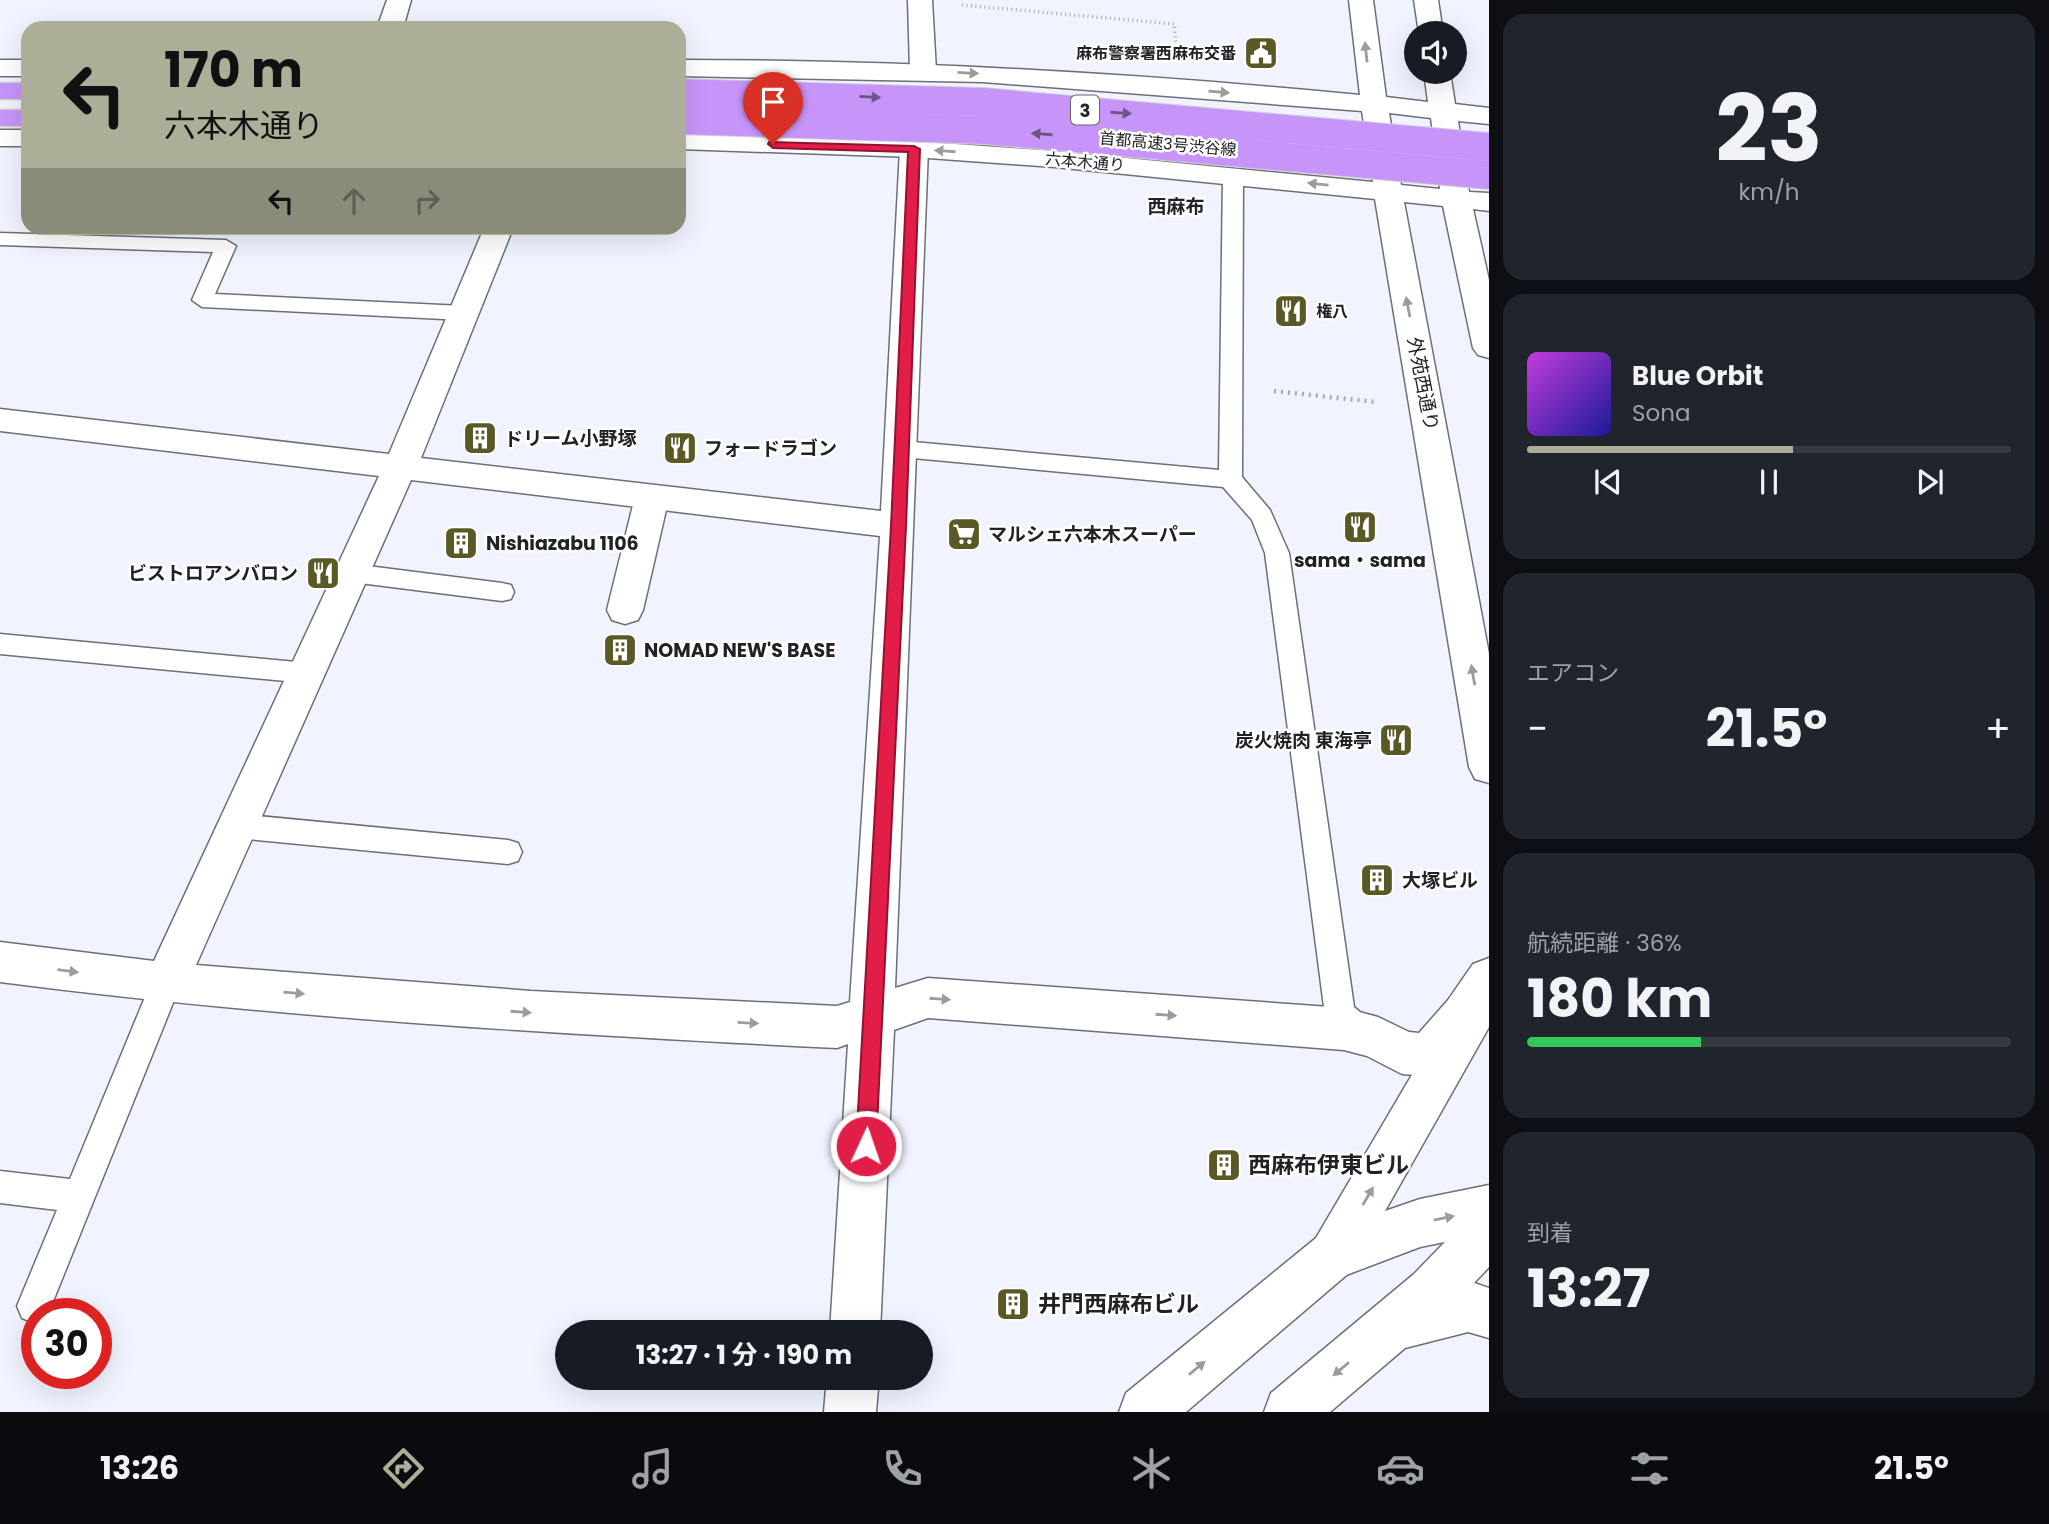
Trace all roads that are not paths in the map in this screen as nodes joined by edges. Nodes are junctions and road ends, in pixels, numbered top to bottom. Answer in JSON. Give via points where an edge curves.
{"nodes":[{"id":1,"x":399,"y":0,"type":"edge"},
{"id":2,"x":920,"y":0,"type":"edge"},
{"id":3,"x":1361,"y":0,"type":"edge"},
{"id":4,"x":1426,"y":0,"type":"edge"},
{"id":5,"x":392,"y":21,"type":"edge"},
{"id":6,"x":1429,"y":21,"type":"edge"},
{"id":7,"x":0,"y":68,"type":"edge"},
{"id":8,"x":21,"y":68,"type":"edge"},
{"id":9,"x":686,"y":68,"type":"edge"},
{"id":10,"x":923,"y":71,"type":"junction"},
{"id":11,"x":686,"y":79,"type":"edge"},
{"id":12,"x":1069,"y":80,"type":"junction"},
{"id":13,"x":1439,"y":84,"type":"edge"},
{"id":14,"x":838,"y":86,"type":"dead end"},
{"id":15,"x":0,"y":91,"type":"edge"},
{"id":16,"x":21,"y":92,"type":"edge"},
{"id":17,"x":686,"y":93,"type":"edge"},
{"id":18,"x":1372,"y":104,"type":"junction"},
{"id":19,"x":1442,"y":111,"type":"junction"},
{"id":20,"x":0,"y":116,"type":"edge"},
{"id":21,"x":1489,"y":116,"type":"edge"},
{"id":22,"x":21,"y":117,"type":"edge"},
{"id":23,"x":686,"y":120,"type":"edge"},
{"id":24,"x":843,"y":131,"type":"dead end"},
{"id":25,"x":686,"y":134,"type":"edge"},
{"id":26,"x":0,"y":138,"type":"edge"},
{"id":27,"x":21,"y":138,"type":"edge"},
{"id":28,"x":686,"y":141,"type":"edge"},
{"id":29,"x":1489,"y":147,"type":"edge"},
{"id":30,"x":914,"y":149,"type":"junction"},
{"id":31,"x":1448,"y":150,"type":"junction"},
{"id":32,"x":1380,"y":152,"type":"junction"},
{"id":33,"x":1489,"y":157,"type":"edge"},
{"id":34,"x":1234,"y":175,"type":"junction"},
{"id":35,"x":1489,"y":175,"type":"edge"},
{"id":36,"x":1386,"y":191,"type":"junction"},
{"id":37,"x":1456,"y":198,"type":"junction"},
{"id":38,"x":1489,"y":202,"type":"edge"},
{"id":39,"x":496,"y":235,"type":"edge"},
{"id":40,"x":0,"y":239,"type":"edge"},
{"id":41,"x":463,"y":313,"type":"junction"},
{"id":42,"x":1489,"y":348,"type":"edge"},
{"id":43,"x":0,"y":420,"type":"edge"},
{"id":44,"x":902,"y":449,"type":"junction"},
{"id":45,"x":400,"y":467,"type":"junction"},
{"id":46,"x":1230,"y":480,"type":"junction"},
{"id":47,"x":652,"y":497,"type":"junction"},
{"id":48,"x":898,"y":526,"type":"junction"},
{"id":49,"x":352,"y":573,"type":"junction"},
{"id":50,"x":502,"y":592,"type":"dead end"},
{"id":51,"x":625,"y":610,"type":"dead end"},
{"id":52,"x":0,"y":644,"type":"edge"},
{"id":53,"x":307,"y":673,"type":"junction"},
{"id":54,"x":1489,"y":767,"type":"edge"},
{"id":55,"x":237,"y":827,"type":"junction"},
{"id":56,"x":508,"y":852,"type":"dead end"},
{"id":57,"x":0,"y":962,"type":"edge"},
{"id":58,"x":1489,"y":978,"type":"edge"},
{"id":59,"x":166,"y":983,"type":"junction"},
{"id":60,"x":1489,"y":985,"type":"edge"},
{"id":61,"x":874,"y":1014,"type":"junction"},
{"id":62,"x":1378,"y":1038,"type":"junction"},
{"id":63,"x":0,"y":1187,"type":"edge"},
{"id":64,"x":78,"y":1196,"type":"junction"},
{"id":65,"x":1489,"y":1209,"type":"edge"},
{"id":66,"x":1489,"y":1231,"type":"edge"},
{"id":67,"x":1334,"y":1255,"type":"junction"},
{"id":68,"x":37,"y":1298,"type":"edge"},
{"id":69,"x":1489,"y":1313,"type":"edge"},
{"id":70,"x":856,"y":1320,"type":"edge"},
{"id":71,"x":1392,"y":1326,"type":"junction"},
{"id":72,"x":852,"y":1390,"type":"edge"},
{"id":73,"x":850,"y":1412,"type":"edge"},
{"id":74,"x":1145,"y":1412,"type":"edge"},
{"id":75,"x":1290,"y":1412,"type":"edge"}],
"edges":[{"from":1,"to":5,"type":"main road"},
{"from":2,"to":10,"type":"main road"},
{"from":18,"to":3,"type":"main road","name":"外苑西通り","one_way":true},
{"from":4,"to":6,"type":"main road"},
{"from":7,"to":8,"type":"main road"},
{"from":9,"to":10,"type":"main road"},
{"from":10,"to":12,"type":"main road","one_way":true},
{"from":11,"to":14,"type":"main road"},
{"from":12,"to":18,"type":"main road","one_way":true},
{"from":12,"to":32,"type":"main road","via":[[1157,100],[1230,128]]},
{"from":13,"to":19,"type":"main road"},
{"from":15,"to":16,"type":"highway"},
{"from":17,"to":29,"type":"highway","name":"首都高速3号渋谷線","number":"3","one_way":true,"bridge":true,"via":[[983,102]]},
{"from":18,"to":19,"type":"main road"},
{"from":18,"to":31,"type":"main road","via":[[1380,124],[1393,136]]},
{"from":18,"to":32,"type":"main road","name":"外苑西通り"},
{"from":19,"to":21,"type":"main road"},
{"from":19,"to":31,"type":"main road"},
{"from":20,"to":22,"type":"highway"},
{"from":35,"to":23,"type":"highway","name":"首都高速3号渋谷線","number":"3","one_way":true,"bridge":true,"via":[[998,131]]},
{"from":24,"to":25,"type":"main road"},
{"from":26,"to":27,"type":"main road"},
{"from":28,"to":30,"type":"main road","name":"六本木通り"},
{"from":34,"to":30,"type":"main road","name":"六本木通り","one_way":true},
{"from":30,"to":44,"type":"main road"},
{"from":31,"to":33,"type":"main road"},
{"from":31,"to":37,"type":"main road"},
{"from":32,"to":36,"type":"main road","name":"外苑西通り"},
{"from":32,"to":37,"type":"main road","via":[[1437,174]]},
{"from":36,"to":34,"type":"main road","name":"六本木通り","one_way":true},
{"from":34,"to":46,"type":"lane"},
{"from":36,"to":37,"type":"main road","name":"六本木通り"},
{"from":54,"to":36,"type":"main road","name":"外苑西通り","one_way":true},
{"from":37,"to":38,"type":"main road","name":"六本木通り"},
{"from":37,"to":42,"type":"main road"},
{"from":39,"to":41,"type":"main road"},
{"from":40,"to":41,"type":"lane","via":[[226,246],[202,300]]},
{"from":41,"to":45,"type":"main road"},
{"from":43,"to":45,"type":"main road"},
{"from":44,"to":46,"type":"lane"},
{"from":44,"to":48,"type":"main road"},
{"from":45,"to":47,"type":"main road"},
{"from":45,"to":49,"type":"main road"},
{"from":46,"to":62,"type":"lane","via":[[1262,516],[1277,553],[1339,1007],[1354,1029]]},
{"from":47,"to":48,"type":"main road"},
{"from":47,"to":51,"type":"main road"},
{"from":48,"to":61,"type":"main road"},
{"from":49,"to":50,"type":"lane"},
{"from":49,"to":53,"type":"main road"},
{"from":52,"to":53,"type":"lane"},
{"from":53,"to":55,"type":"main road"},
{"from":55,"to":56,"type":"lane"},
{"from":55,"to":59,"type":"main road"},
{"from":57,"to":59,"type":"main road","one_way":true},
{"from":58,"to":62,"type":"main road","via":[[1429,1055],[1402,1053]]},
{"from":59,"to":61,"type":"main road","one_way":true,"via":[[531,1013],[837,1027]]},
{"from":59,"to":64,"type":"lane"},
{"from":67,"to":60,"type":"main road","one_way":true},
{"from":61,"to":62,"type":"main road","one_way":true,"via":[[928,998],[1320,1027]]},
{"from":61,"to":70,"type":"main road"},
{"from":63,"to":64,"type":"lane"},
{"from":64,"to":68,"type":"lane"},
{"from":67,"to":65,"type":"main road","one_way":true,"via":[[1420,1223]]},
{"from":66,"to":71,"type":"main road","via":[[1432,1293]]},
{"from":74,"to":67,"type":"main road","one_way":true},
{"from":69,"to":71,"type":"main road","via":[[1468,1307]]},
{"from":71,"to":75,"type":"main road","one_way":true},
{"from":72,"to":73,"type":"main road"}]}
